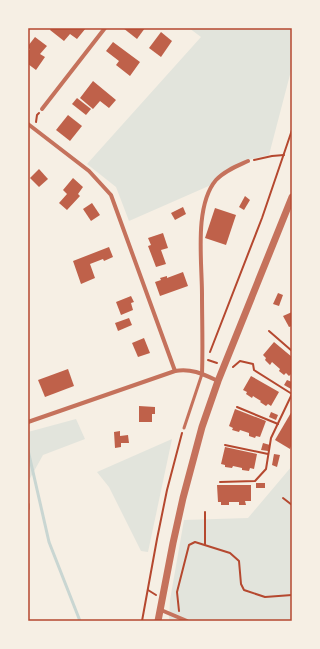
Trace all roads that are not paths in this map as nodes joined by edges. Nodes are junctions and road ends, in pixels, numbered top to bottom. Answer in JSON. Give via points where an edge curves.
{"nodes":[{"id":1,"x":106,"y":28,"type":"edge"},
{"id":2,"x":42,"y":110,"type":"road end"},
{"id":3,"x":28,"y":124,"type":"edge"},
{"id":4,"x":248,"y":162,"type":"road end"},
{"id":5,"x":292,"y":197,"type":"edge"},
{"id":6,"x":175,"y":371,"type":"junction"},
{"id":7,"x":202,"y":374,"type":"junction"},
{"id":8,"x":218,"y":381,"type":"junction"},
{"id":9,"x":28,"y":422,"type":"edge"},
{"id":10,"x":184,"y":428,"type":"road end"},
{"id":11,"x":28,"y":504,"type":"edge"},
{"id":12,"x":28,"y":509,"type":"edge"},
{"id":13,"x":161,"y":610,"type":"junction"},
{"id":14,"x":158,"y":621,"type":"edge"},
{"id":15,"x":187,"y":621,"type":"edge"}],
"edges":[{"from":1,"to":2,"type":"street"},
{"from":3,"to":6,"type":"street","via":[[89,171],[111,195]]},
{"from":4,"to":7,"type":"street","via":[[216,180],[205,200],[201,230]]},
{"from":5,"to":8,"type":"street"},
{"from":6,"to":7,"type":"street"},
{"from":6,"to":9,"type":"street"},
{"from":7,"to":8,"type":"street"},
{"from":7,"to":10,"type":"lane"},
{"from":8,"to":13,"type":"street","via":[[182,498]]},
{"from":11,"to":12,"type":"lane"},
{"from":13,"to":14,"type":"street"},
{"from":13,"to":15,"type":"street"}]}
